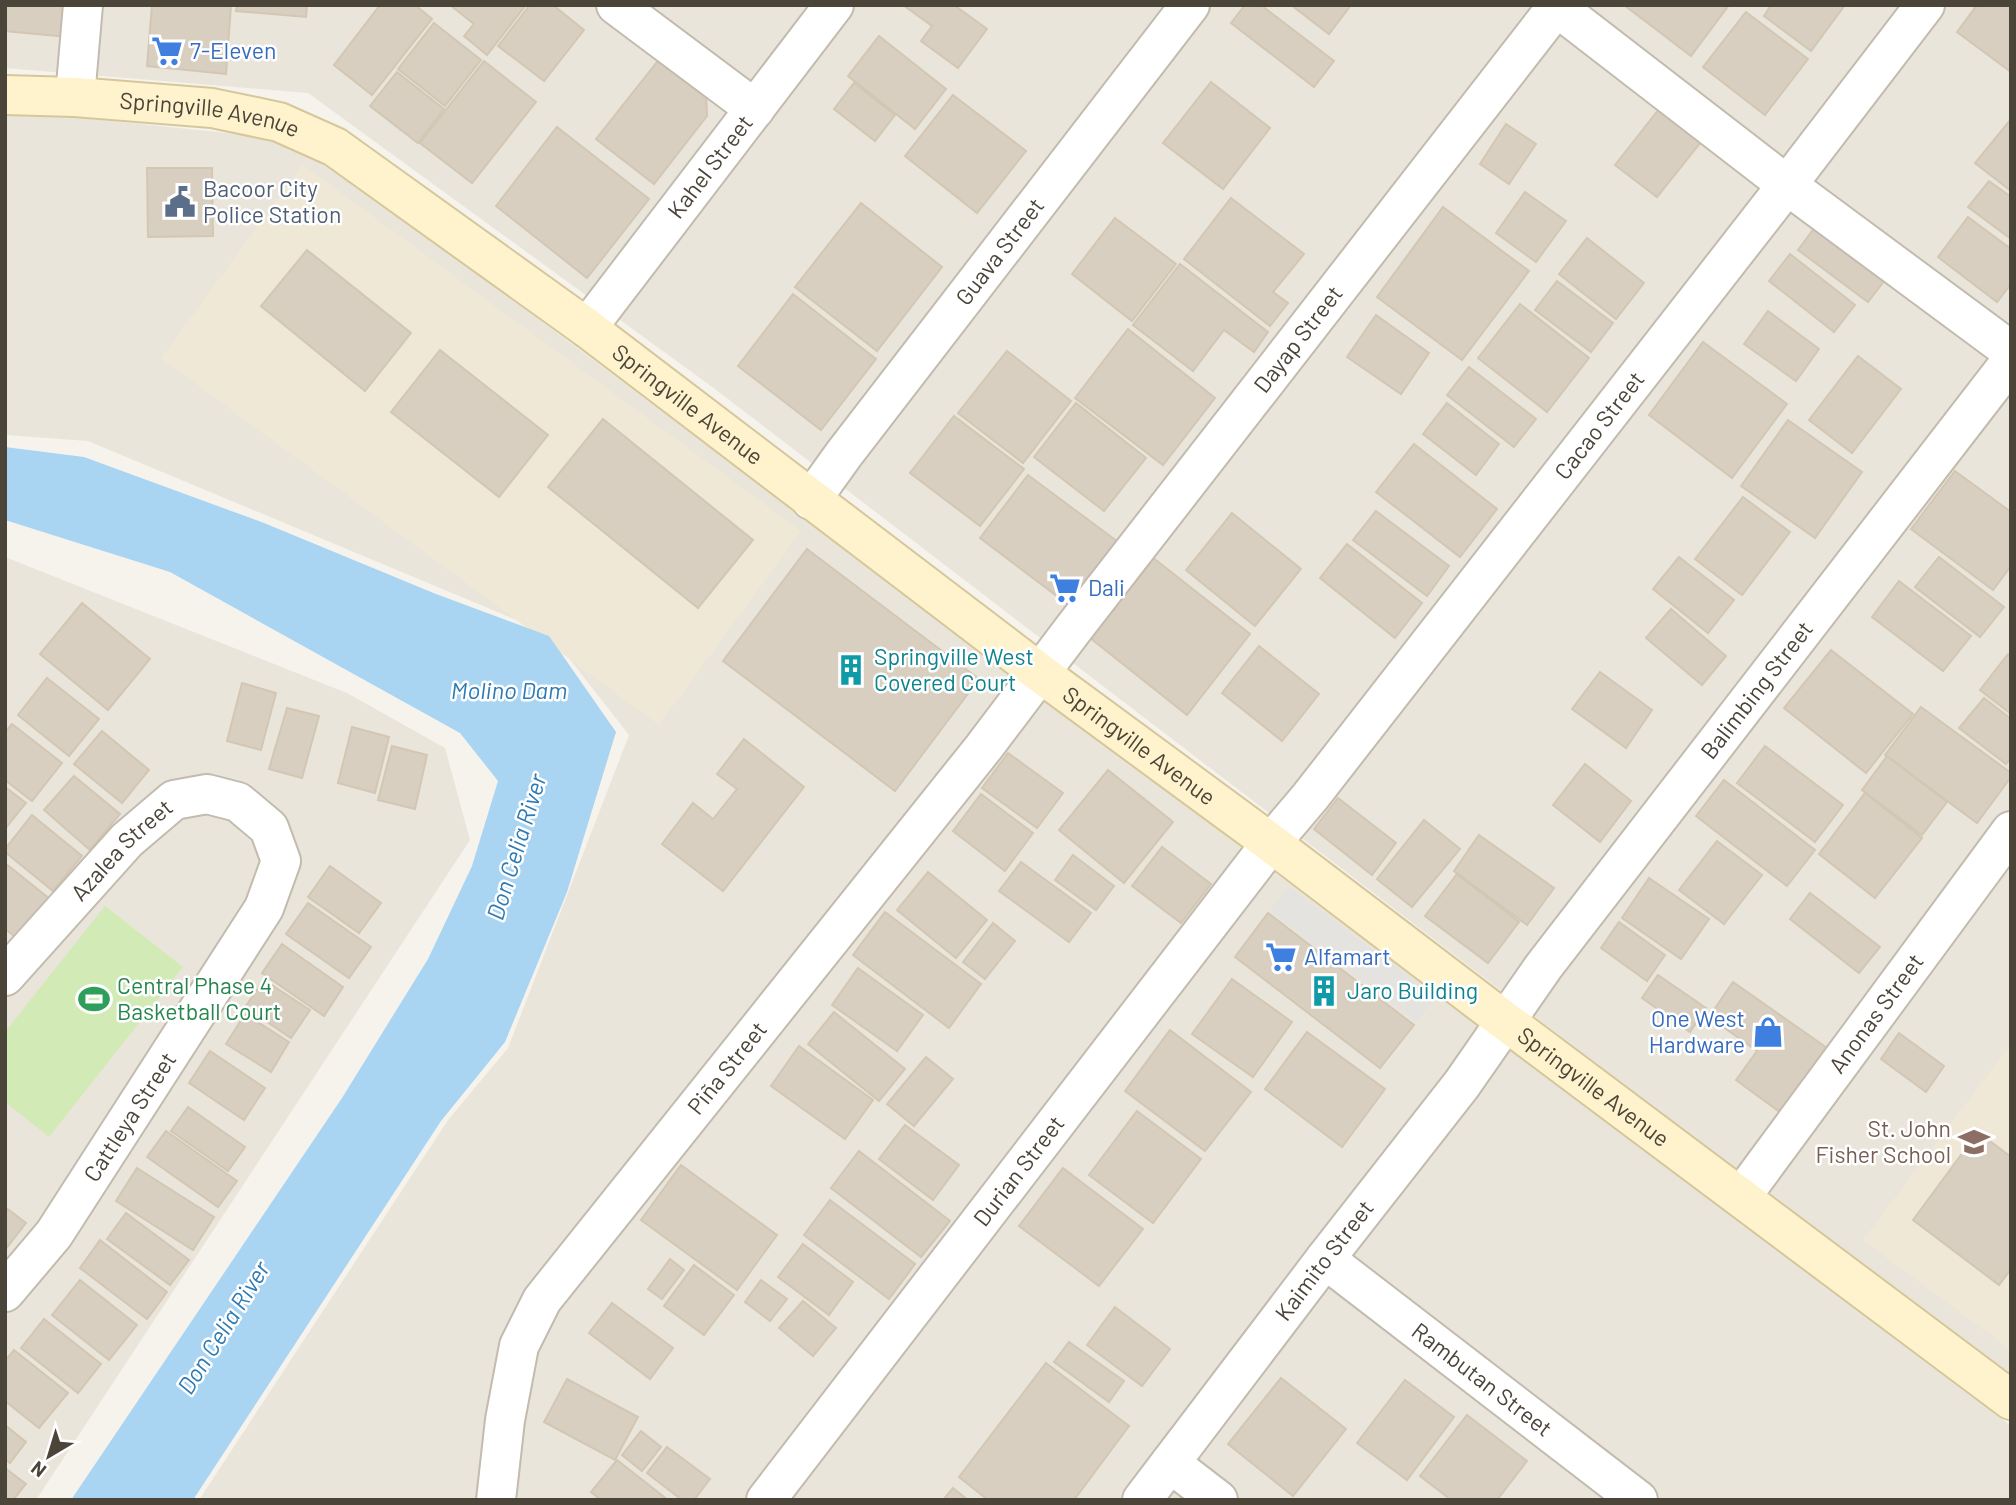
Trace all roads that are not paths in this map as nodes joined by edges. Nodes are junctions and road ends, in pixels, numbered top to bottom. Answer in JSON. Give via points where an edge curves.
{"nodes":[{"id":1,"x":83,"y":5,"type":"edge"},
{"id":2,"x":616,"y":5,"type":"edge"},
{"id":3,"x":834,"y":5,"type":"edge"},
{"id":4,"x":1190,"y":5,"type":"edge"},
{"id":5,"x":1925,"y":5,"type":"edge"},
{"id":6,"x":1556,"y":6,"type":"edge"},
{"id":7,"x":5,"y":95,"type":"edge"},
{"id":8,"x":75,"y":97,"type":"junction"},
{"id":9,"x":755,"y":109,"type":"junction"},
{"id":10,"x":1787,"y":185,"type":"junction"},
{"id":11,"x":587,"y":328,"type":"junction"},
{"id":12,"x":2011,"y":351,"type":"edge"},
{"id":13,"x":2011,"y":361,"type":"edge"},
{"id":14,"x":811,"y":500,"type":"junction"},
{"id":15,"x":1040,"y":673,"type":"junction"},
{"id":16,"x":2011,"y":831,"type":"edge"},
{"id":17,"x":1271,"y":843,"type":"junction"},
{"id":18,"x":281,"y":861,"type":"joint"},
{"id":19,"x":5,"y":976,"type":"edge"},
{"id":20,"x":1505,"y":1021,"type":"junction"},
{"id":21,"x":1741,"y":1198,"type":"junction"},
{"id":22,"x":1325,"y":1259,"type":"junction"},
{"id":23,"x":5,"y":1292,"type":"edge"},
{"id":24,"x":2011,"y":1400,"type":"edge"},
{"id":25,"x":1170,"y":1463,"type":"junction"},
{"id":26,"x":496,"y":1500,"type":"edge"},
{"id":27,"x":766,"y":1500,"type":"edge"},
{"id":28,"x":1142,"y":1500,"type":"edge"},
{"id":29,"x":1218,"y":1500,"type":"edge"},
{"id":30,"x":1639,"y":1500,"type":"edge"}],
"edges":[{"from":1,"to":8,"type":"street"},
{"from":2,"to":9,"type":"street"},
{"from":3,"to":9,"type":"street","name":"Kahel Street"},
{"from":4,"to":14,"type":"street","name":"Guava Street"},
{"from":5,"to":10,"type":"street","name":"Cacao Street"},
{"from":6,"to":10,"type":"street"},
{"from":6,"to":15,"type":"street","name":"Dayap Street"},
{"from":7,"to":8,"type":"street","name":"Springville Avenue"},
{"from":8,"to":11,"type":"street","name":"Springville Avenue","via":[[212,108],[279,122],[335,147]]},
{"from":9,"to":11,"type":"street","name":"Kahel Street"},
{"from":10,"to":12,"type":"street"},
{"from":10,"to":17,"type":"street","name":"Cacao Street"},
{"from":11,"to":14,"type":"street","name":"Springville Avenue"},
{"from":13,"to":20,"type":"street","name":"Balimbing Street"},
{"from":14,"to":15,"type":"street","name":"Springville Avenue"},
{"from":15,"to":17,"type":"street","name":"Springville Avenue"},
{"from":15,"to":26,"type":"street","name":"Piña Street","via":[[542,1300],[519,1346]]},
{"from":16,"to":21,"type":"street","name":"Anonas Street"},
{"from":17,"to":20,"type":"street","name":"Springville Avenue"},
{"from":17,"to":27,"type":"street","name":"Durian Street"},
{"from":18,"to":19,"type":"street","name":"Azalea Street","via":[[269,828],[238,802],[207,794],[174,800],[127,840]]},
{"from":18,"to":23,"type":"street","name":"Cattleya Street","via":[[264,908],[54,1234]]},
{"from":20,"to":21,"type":"street","name":"Springville Avenue"},
{"from":20,"to":22,"type":"street","name":"Kaimito Street","via":[[1462,1084]]},
{"from":21,"to":24,"type":"street","name":"Springville Avenue"},
{"from":22,"to":25,"type":"street","name":"Kaimito Street"},
{"from":22,"to":30,"type":"street","name":"Rambutan Street"},
{"from":25,"to":28,"type":"street","name":"Kaimito Street"},
{"from":25,"to":29,"type":"street"}]}
